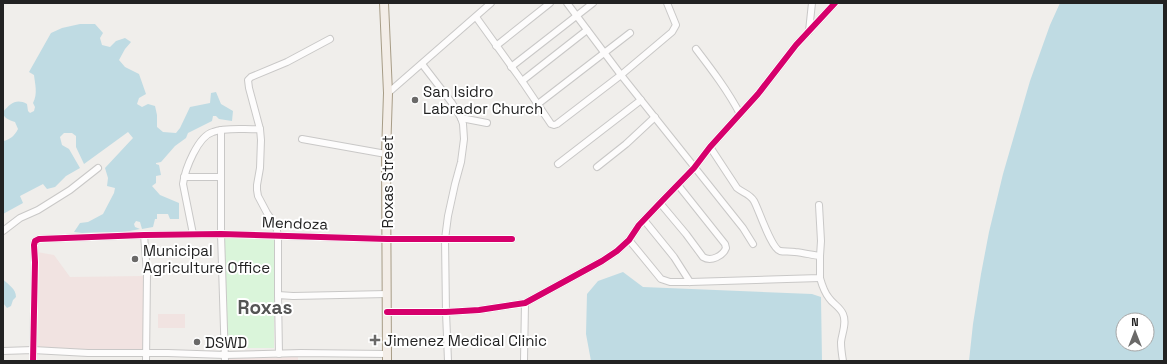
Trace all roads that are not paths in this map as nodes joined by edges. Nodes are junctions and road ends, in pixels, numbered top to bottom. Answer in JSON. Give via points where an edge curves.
{"nodes":[{"id":1,"x":384,"y":3,"type":"edge"},
{"id":2,"x":491,"y":3,"type":"edge"},
{"id":3,"x":550,"y":3,"type":"edge"},
{"id":4,"x":566,"y":3,"type":"edge"},
{"id":5,"x":593,"y":3,"type":"edge"},
{"id":6,"x":667,"y":3,"type":"edge"},
{"id":7,"x":812,"y":3,"type":"edge"},
{"id":8,"x":834,"y":3,"type":"edge"},
{"id":9,"x":576,"y":16,"type":"junction"},
{"id":10,"x":476,"y":17,"type":"junction"},
{"id":11,"x":586,"y":30,"type":"junction"},
{"id":12,"x":809,"y":30,"type":"junction"},
{"id":13,"x":630,"y":33,"type":"dead end"},
{"id":14,"x":330,"y":39,"type":"dead end"},
{"id":15,"x":496,"y":46,"type":"junction"},
{"id":16,"x":696,"y":49,"type":"dead end"},
{"id":17,"x":604,"y":53,"type":"junction"},
{"id":18,"x":422,"y":64,"type":"junction"},
{"id":19,"x":511,"y":67,"type":"junction"},
{"id":20,"x":621,"y":75,"type":"junction"},
{"id":21,"x":522,"y":81,"type":"junction"},
{"id":22,"x":388,"y":93,"type":"junction"},
{"id":23,"x":641,"y":100,"type":"junction"},
{"id":24,"x":538,"y":104,"type":"junction"},
{"id":25,"x":740,"y":114,"type":"junction"},
{"id":26,"x":655,"y":117,"type":"junction"},
{"id":27,"x":461,"y":118,"type":"junction"},
{"id":28,"x":487,"y":123,"type":"dead end"},
{"id":29,"x":260,"y":129,"type":"junction"},
{"id":30,"x":221,"y":130,"type":"junction"},
{"id":31,"x":302,"y":139,"type":"dead end"},
{"id":32,"x":710,"y":147,"type":"junction"},
{"id":33,"x":386,"y":154,"type":"junction"},
{"id":34,"x":558,"y":164,"type":"dead end"},
{"id":35,"x":597,"y":167,"type":"dead end"},
{"id":36,"x":98,"y":168,"type":"dead end"},
{"id":37,"x":694,"y":168,"type":"junction"},
{"id":38,"x":184,"y":177,"type":"junction"},
{"id":39,"x":221,"y":177,"type":"junction"},
{"id":40,"x":678,"y":185,"type":"junction"},
{"id":41,"x":660,"y":203,"type":"junction"},
{"id":42,"x":819,"y":205,"type":"dead end"},
{"id":43,"x":644,"y":220,"type":"junction"},
{"id":44,"x":3,"y":231,"type":"edge"},
{"id":45,"x":193,"y":234,"type":"junction"},
{"id":46,"x":221,"y":234,"type":"junction"},
{"id":47,"x":144,"y":235,"type":"junction"},
{"id":48,"x":278,"y":236,"type":"junction"},
{"id":49,"x":387,"y":239,"type":"junction"},
{"id":50,"x":445,"y":239,"type":"junction"},
{"id":51,"x":512,"y":239,"type":"dead end"},
{"id":52,"x":628,"y":240,"type":"junction"},
{"id":53,"x":753,"y":244,"type":"dead end"},
{"id":54,"x":820,"y":256,"type":"junction"},
{"id":55,"x":820,"y":278,"type":"junction"},
{"id":56,"x":690,"y":282,"type":"junction"},
{"id":57,"x":387,"y":294,"type":"junction"},
{"id":58,"x":278,"y":296,"type":"junction"},
{"id":59,"x":525,"y":303,"type":"junction"},
{"id":60,"x":387,"y":312,"type":"junction"},
{"id":61,"x":446,"y":312,"type":"junction"},
{"id":62,"x":33,"y":350,"type":"junction"},
{"id":63,"x":3,"y":351,"type":"edge"},
{"id":64,"x":301,"y":353,"type":"junction"},
{"id":65,"x":146,"y":354,"type":"junction"},
{"id":66,"x":279,"y":354,"type":"junction"},
{"id":67,"x":387,"y":357,"type":"edge"},
{"id":68,"x":225,"y":358,"type":"edge"},
{"id":69,"x":33,"y":361,"type":"edge"},
{"id":70,"x":146,"y":361,"type":"edge"},
{"id":71,"x":301,"y":361,"type":"edge"},
{"id":72,"x":448,"y":361,"type":"edge"},
{"id":73,"x":524,"y":361,"type":"edge"},
{"id":74,"x":844,"y":361,"type":"edge"}],
"edges":[{"from":1,"to":22,"type":"main road","name":"Roxas Street"},
{"from":2,"to":10,"type":"street"},
{"from":3,"to":15,"type":"street"},
{"from":4,"to":9,"type":"street"},
{"from":5,"to":9,"type":"street"},
{"from":6,"to":20,"type":"street","via":[[675,28]]},
{"from":7,"to":12,"type":"street"},
{"from":8,"to":12,"type":"street"},
{"from":9,"to":11,"type":"street"},
{"from":9,"to":19,"type":"street"},
{"from":10,"to":15,"type":"street"},
{"from":10,"to":18,"type":"street"},
{"from":11,"to":17,"type":"street"},
{"from":11,"to":21,"type":"street"},
{"from":12,"to":25,"type":"street"},
{"from":13,"to":17,"type":"street"},
{"from":14,"to":29,"type":"street","via":[[248,80]]},
{"from":15,"to":19,"type":"street"},
{"from":16,"to":25,"type":"street","via":[[731,97]]},
{"from":17,"to":20,"type":"street"},
{"from":17,"to":24,"type":"street"},
{"from":18,"to":22,"type":"street"},
{"from":18,"to":27,"type":"street"},
{"from":19,"to":21,"type":"street"},
{"from":20,"to":23,"type":"street"},
{"from":20,"to":24,"type":"street","via":[[556,125],[551,124]]},
{"from":21,"to":24,"type":"street"},
{"from":22,"to":33,"type":"main road","name":"Roxas Street"},
{"from":23,"to":26,"type":"street"},
{"from":23,"to":34,"type":"street"},
{"from":25,"to":32,"type":"street"},
{"from":26,"to":35,"type":"street"},
{"from":26,"to":37,"type":"street"},
{"from":27,"to":28,"type":"street"},
{"from":27,"to":50,"type":"street","via":[[464,139],[462,156]]},
{"from":29,"to":30,"type":"street"},
{"from":29,"to":48,"type":"street","via":[[258,196],[276,226]]},
{"from":30,"to":38,"type":"street","via":[[212,132],[200,143]]},
{"from":30,"to":39,"type":"street"},
{"from":31,"to":33,"type":"street"},
{"from":32,"to":37,"type":"street"},
{"from":32,"to":54,"type":"street","via":[[737,188],[753,200],[778,250]]},
{"from":33,"to":49,"type":"main road","name":"Roxas Street"},
{"from":36,"to":44,"type":"street","via":[[70,190],[20,218]]},
{"from":37,"to":40,"type":"street"},
{"from":37,"to":53,"type":"street","via":[[734,216]]},
{"from":38,"to":39,"type":"street"},
{"from":38,"to":45,"type":"street","via":[[183,190]]},
{"from":39,"to":46,"type":"street"},
{"from":40,"to":41,"type":"street"},
{"from":40,"to":41,"type":"street","via":[[725,244],[724,253],[713,259],[703,257]]},
{"from":41,"to":43,"type":"street"},
{"from":42,"to":54,"type":"street","via":[[822,241]]},
{"from":43,"to":52,"type":"street"},
{"from":43,"to":56,"type":"street","via":[[674,257]]},
{"from":45,"to":46,"type":"street","name":"Mendoza"},
{"from":45,"to":47,"type":"street","name":"Mendoza"},
{"from":46,"to":48,"type":"street","name":"Mendoza"},
{"from":46,"to":68,"type":"street"},
{"from":47,"to":62,"type":"street","name":"Mendoza","via":[[35,241]]},
{"from":47,"to":65,"type":"street","via":[[147,272]]},
{"from":48,"to":49,"type":"street","name":"Mendoza"},
{"from":48,"to":58,"type":"street"},
{"from":49,"to":50,"type":"street","name":"Mendoza"},
{"from":49,"to":57,"type":"main road","name":"Roxas Street"},
{"from":50,"to":51,"type":"street","name":"Mendoza"},
{"from":50,"to":61,"type":"street"},
{"from":52,"to":56,"type":"street","via":[[661,279],[670,282]]},
{"from":52,"to":59,"type":"street","via":[[602,261]]},
{"from":54,"to":55,"type":"street"},
{"from":55,"to":56,"type":"street"},
{"from":55,"to":74,"type":"street","via":[[829,298],[844,317],[841,344]]},
{"from":57,"to":58,"type":"street"},
{"from":57,"to":60,"type":"main road","name":"Roxas Street"},
{"from":58,"to":66,"type":"street"},
{"from":59,"to":61,"type":"street"},
{"from":59,"to":73,"type":"street"},
{"from":60,"to":61,"type":"street"},
{"from":60,"to":67,"type":"main road","name":"Roxas Street"},
{"from":61,"to":72,"type":"street"},
{"from":62,"to":63,"type":"street"},
{"from":62,"to":65,"type":"street"},
{"from":62,"to":69,"type":"street"},
{"from":64,"to":66,"type":"street"},
{"from":64,"to":67,"type":"street"},
{"from":64,"to":71,"type":"street"},
{"from":65,"to":68,"type":"street","via":[[168,353]]},
{"from":65,"to":70,"type":"street"},
{"from":66,"to":68,"type":"street"}]}
